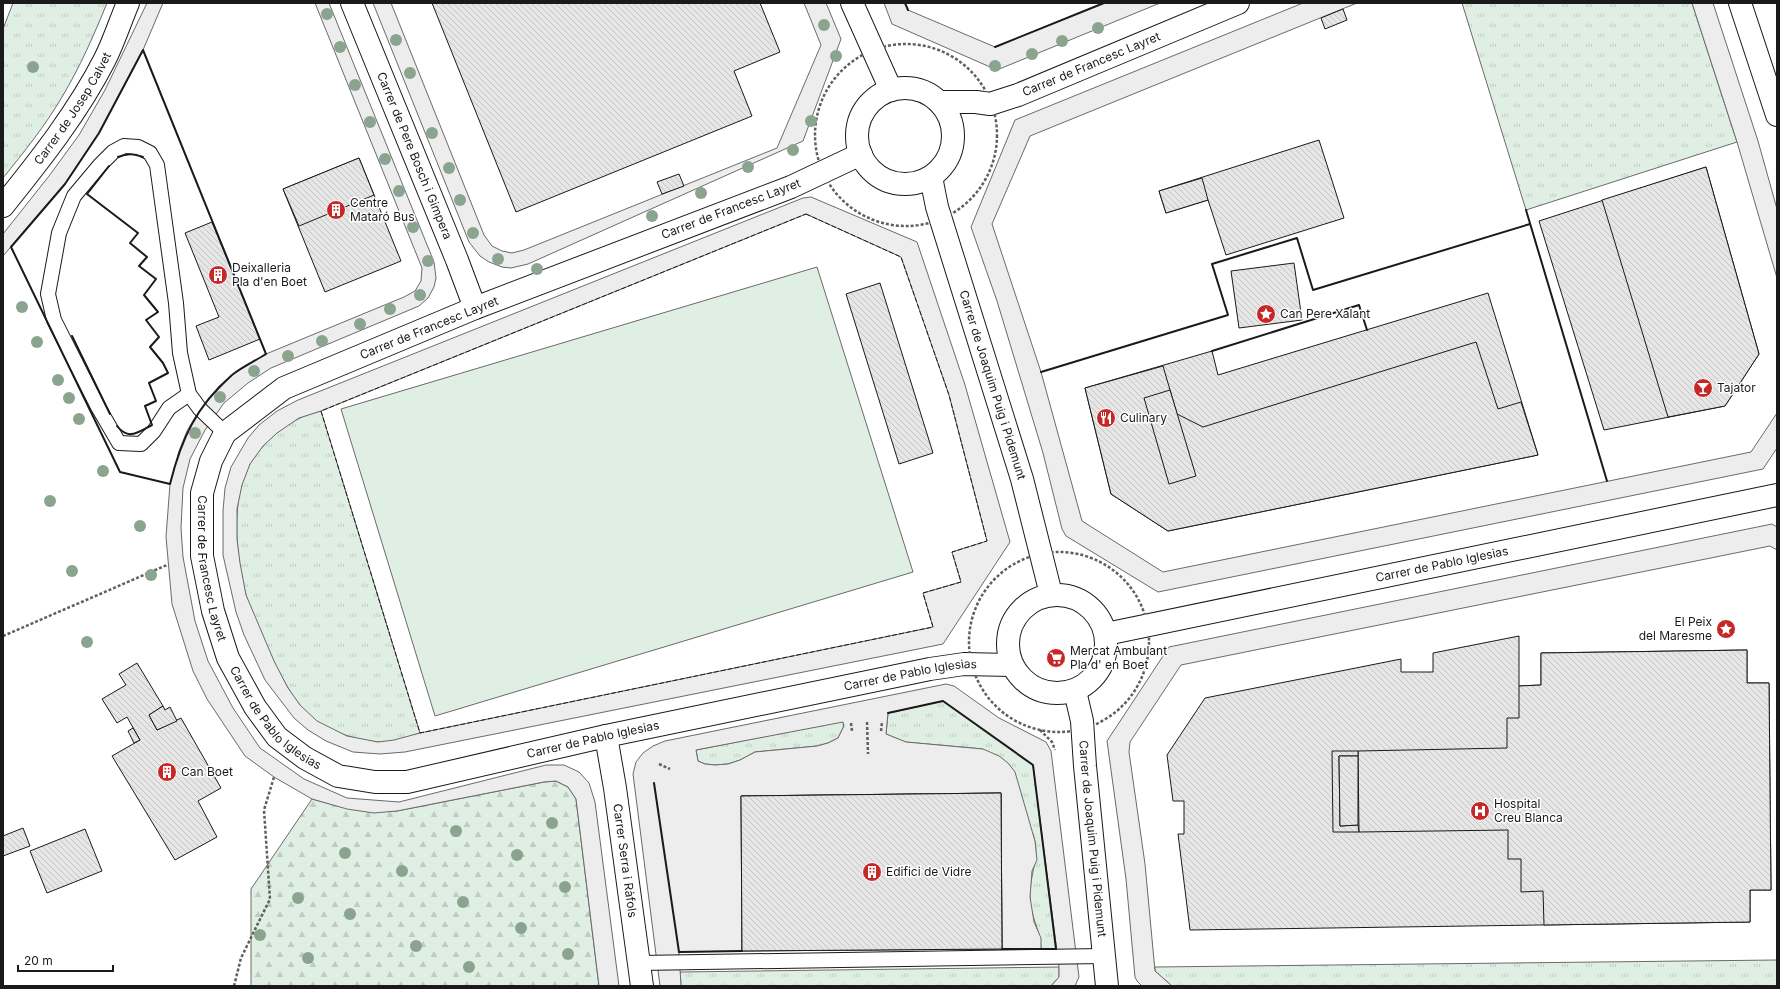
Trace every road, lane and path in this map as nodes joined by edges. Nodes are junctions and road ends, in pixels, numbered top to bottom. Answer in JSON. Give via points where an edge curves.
{"nodes":[{"id":1,"x":128,"y":3,"type":"edge"},
{"id":2,"x":352,"y":3,"type":"edge"},
{"id":3,"x":852,"y":3,"type":"edge"},
{"id":4,"x":1238,"y":3,"type":"edge"},
{"id":5,"x":1740,"y":3,"type":"edge"},
{"id":6,"x":872,"y":50,"type":"junction"},
{"id":7,"x":891,"y":90,"type":"junction"},
{"id":8,"x":939,"y":102,"type":"junction"},
{"id":9,"x":990,"y":104,"type":"junction"},
{"id":10,"x":1777,"y":115,"type":"edge"},
{"id":11,"x":860,"y":154,"type":"junction"},
{"id":12,"x":823,"y":171,"type":"junction"},
{"id":13,"x":931,"y":177,"type":"junction"},
{"id":14,"x":3,"y":206,"type":"edge"},
{"id":15,"x":941,"y":220,"type":"junction"},
{"id":16,"x":475,"y":308,"type":"junction"},
{"id":17,"x":189,"y":394,"type":"junction"},
{"id":18,"x":225,"y":433,"type":"junction"},
{"id":19,"x":1777,"y":495,"type":"edge"},
{"id":20,"x":167,"y":565,"type":"dead end"},
{"id":21,"x":1051,"y":594,"type":"junction"},
{"id":22,"x":1144,"y":611,"type":"joint"},
{"id":23,"x":1106,"y":634,"type":"junction"},
{"id":24,"x":3,"y":636,"type":"edge"},
{"id":25,"x":228,"y":658,"type":"joint"},
{"id":26,"x":1011,"y":665,"type":"junction"},
{"id":27,"x":1075,"y":691,"type":"junction"},
{"id":28,"x":867,"y":722,"type":"dead end"},
{"id":29,"x":882,"y":722,"type":"dead end"},
{"id":30,"x":851,"y":723,"type":"dead end"},
{"id":31,"x":852,"y":731,"type":"dead end"},
{"id":32,"x":881,"y":731,"type":"dead end"},
{"id":33,"x":606,"y":736,"type":"junction"},
{"id":34,"x":868,"y":754,"type":"dead end"},
{"id":35,"x":659,"y":764,"type":"dead end"},
{"id":36,"x":670,"y":769,"type":"dead end"},
{"id":37,"x":274,"y":777,"type":"dead end"},
{"id":38,"x":1106,"y":956,"type":"junction"},
{"id":39,"x":639,"y":963,"type":"junction"},
{"id":40,"x":234,"y":986,"type":"edge"},
{"id":41,"x":642,"y":986,"type":"edge"},
{"id":42,"x":1107,"y":986,"type":"edge"}],
"edges":[{"from":1,"to":14,"type":"street","name":"Carrer de Josep Calvet","via":[[105,59],[78,107]]},
{"from":2,"to":16,"type":"street","name":"Carrer de Pere Bosch i Gimpera"},
{"from":3,"to":6,"type":"street"},
{"from":4,"to":9,"type":"street","name":"Carrer de Francesc Layret","via":[[1018,95]]},
{"from":5,"to":10,"type":"street"},
{"from":6,"to":7,"type":"street"},
{"from":6,"to":9,"type":"path","via":[[896,44],[923,45],[948,54],[970,69],[986,90]]},
{"from":6,"to":12,"type":"path","via":[[856,59],[839,74],[826,92],[818,113],[815,136]]},
{"from":7,"to":8,"type":"street","via":[[916,90]]},
{"from":7,"to":11,"type":"street","via":[[873,100],[862,116],[857,135]]},
{"from":8,"to":9,"type":"street","name":"Carrer de Francesc Layret"},
{"from":8,"to":13,"type":"street","via":[[948,116],[953,132],[951,149],[944,165]]},
{"from":9,"to":15,"type":"path","via":[[998,142],[991,168],[978,191],[959,210]]},
{"from":11,"to":12,"type":"street","name":"Carrer de Francesc Layret"},
{"from":11,"to":13,"type":"street","via":[[874,174],[893,183],[915,183]]},
{"from":12,"to":15,"type":"path","via":[[839,197],[856,212],[877,222],[921,226]]},
{"from":12,"to":16,"type":"street","name":"Carrer de Francesc Layret","via":[[791,187]]},
{"from":13,"to":15,"type":"street","name":"Carrer de Joaquim Puig i Pidemunt"},
{"from":15,"to":21,"type":"street","name":"Carrer de Joaquim Puig i Pidemunt","via":[[1022,479]]},
{"from":16,"to":18,"type":"street","name":"Carrer de Francesc Layret","via":[[284,388]]},
{"from":17,"to":17,"type":"lane","via":[[169,408],[154,431],[141,444],[119,443],[54,320],[48,294],[59,232],[74,196],[113,152],[124,146],[138,147],[150,153],[157,165],[176,302],[180,353]]},
{"from":17,"to":18,"type":"lane","via":[[200,409]]},
{"from":18,"to":25,"type":"street","name":"Carrer de Francesc Layret","via":[[211,461],[202,493],[202,556],[213,611]]},
{"from":19,"to":23,"type":"street","name":"Carrer de Pablo Iglesias"},
{"from":20,"to":24,"type":"path"},
{"from":21,"to":23,"type":"street","via":[[1069,596],[1086,603],[1099,617]]},
{"from":21,"to":26,"type":"street","via":[[1029,603],[1013,620],[1007,642]]},
{"from":22,"to":22,"type":"path","via":[[1134,592],[1121,576],[1104,563],[1084,555],[1063,552],[1033,556],[1000,574],[986,590],[975,610],[970,631],[970,653],[976,675],[986,694],[1001,710],[1019,723],[1040,730],[1061,732],[1082,729],[1102,721],[1119,709],[1133,693],[1144,674],[1149,632]]},
{"from":23,"to":27,"type":"street","via":[[1106,652],[1101,668],[1090,682]]},
{"from":25,"to":33,"type":"street","name":"Carrer de Pablo Iglesias","via":[[255,707],[277,737],[305,758],[338,776],[375,782],[407,782]]},
{"from":26,"to":27,"type":"street","via":[[1022,680],[1038,691],[1056,694]]},
{"from":26,"to":33,"type":"street","name":"Carrer de Pablo Iglesias","via":[[964,664],[930,669]]},
{"from":27,"to":38,"type":"street","name":"Carrer de Joaquim Puig i Pidemunt","via":[[1082,721]]},
{"from":28,"to":34,"type":"path"},
{"from":29,"to":32,"type":"path"},
{"from":30,"to":31,"type":"path"},
{"from":33,"to":39,"type":"street","name":"Carrer Serra i Ràfols"},
{"from":35,"to":36,"type":"path"},
{"from":37,"to":40,"type":"path","via":[[264,810],[270,899],[241,958]]},
{"from":38,"to":39,"type":"lane"},
{"from":38,"to":42,"type":"street","name":"Carrer de Joaquim Puig i Pidemunt"},
{"from":39,"to":41,"type":"street","name":"Carrer Serra i Ràfols"}]}
